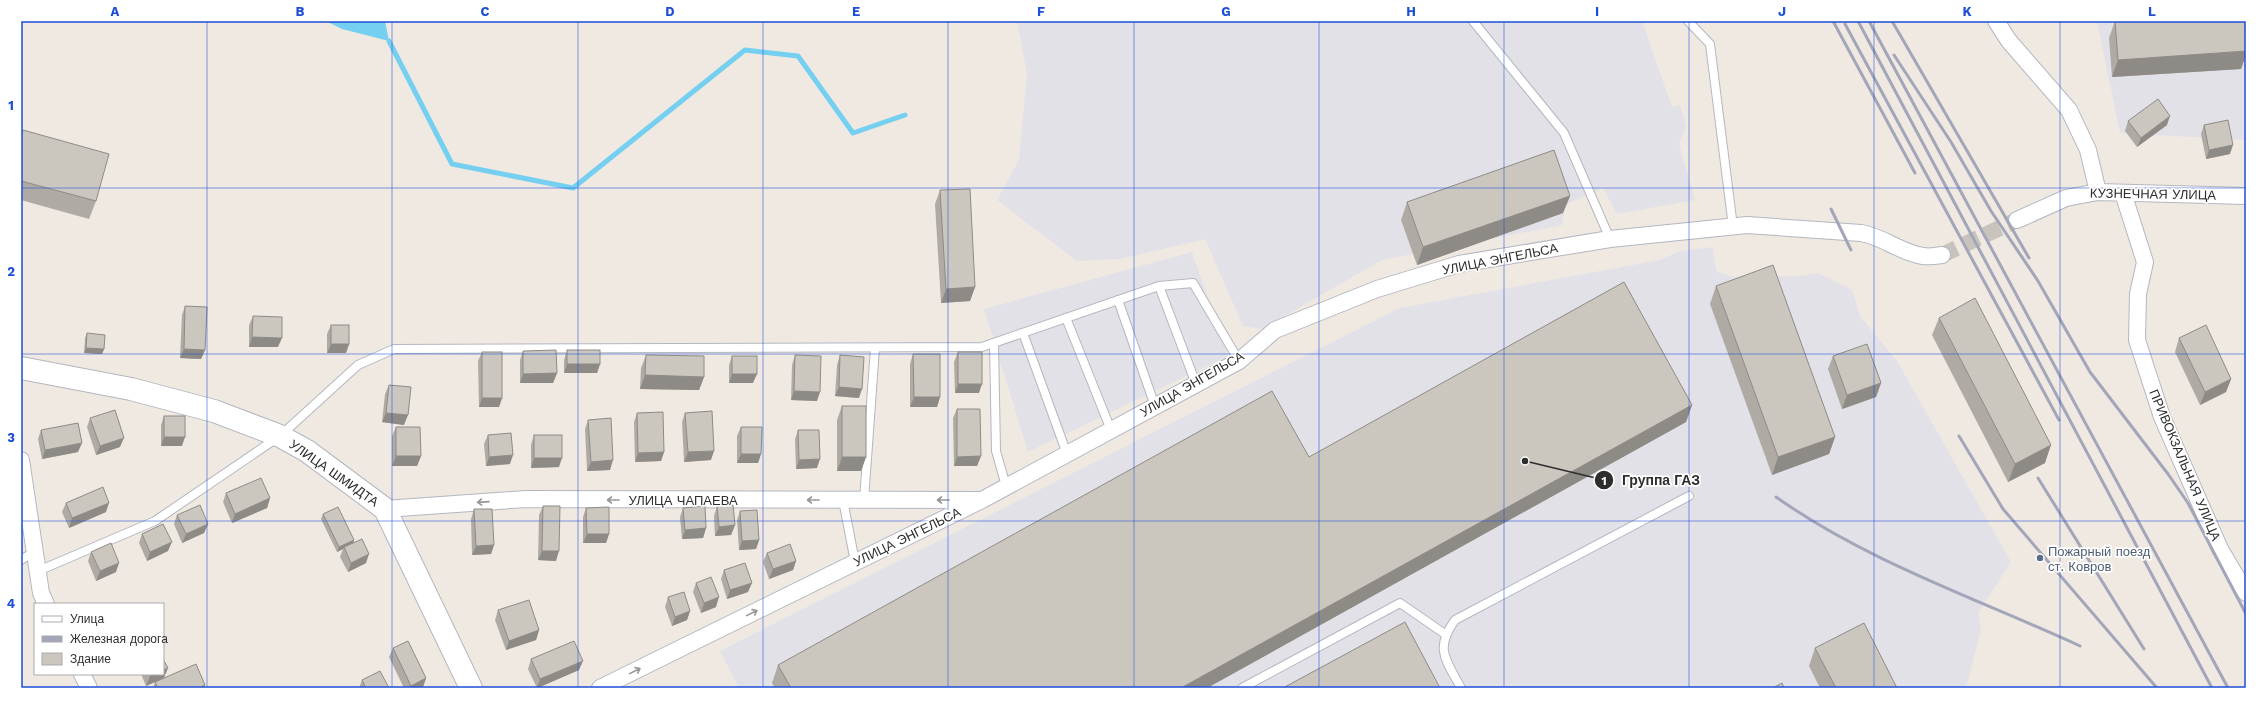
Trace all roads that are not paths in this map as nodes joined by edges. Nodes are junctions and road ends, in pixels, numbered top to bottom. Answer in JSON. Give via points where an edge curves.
{"nodes":[{"id":1,"x":1473,"y":21,"type":"edge"},
{"id":2,"x":1688,"y":21,"type":"edge"},
{"id":3,"x":1996,"y":21,"type":"edge"},
{"id":4,"x":2098,"y":192,"type":"junction"},
{"id":5,"x":2123,"y":193,"type":"junction"},
{"id":6,"x":2246,"y":196,"type":"edge"},
{"id":7,"x":2017,"y":220,"type":"tunnel mouth"},
{"id":8,"x":1733,"y":227,"type":"junction"},
{"id":9,"x":1610,"y":239,"type":"junction"},
{"id":10,"x":1942,"y":255,"type":"tunnel mouth"},
{"id":11,"x":1159,"y":286,"type":"junction"},
{"id":12,"x":1118,"y":300,"type":"junction"},
{"id":13,"x":1066,"y":318,"type":"junction"},
{"id":14,"x":1023,"y":333,"type":"junction"},
{"id":15,"x":994,"y":343,"type":"junction"},
{"id":16,"x":875,"y":348,"type":"junction"},
{"id":17,"x":1239,"y":361,"type":"junction"},
{"id":18,"x":21,"y":368,"type":"edge"},
{"id":19,"x":1196,"y":384,"type":"junction"},
{"id":20,"x":1155,"y":406,"type":"junction"},
{"id":21,"x":1111,"y":430,"type":"junction"},
{"id":22,"x":280,"y":436,"type":"junction"},
{"id":23,"x":1067,"y":454,"type":"junction"},
{"id":24,"x":21,"y":460,"type":"edge"},
{"id":25,"x":1006,"y":486,"type":"junction"},
{"id":26,"x":1689,"y":496,"type":"dead end"},
{"id":27,"x":843,"y":500,"type":"junction"},
{"id":28,"x":864,"y":500,"type":"junction"},
{"id":29,"x":982,"y":500,"type":"junction"},
{"id":30,"x":385,"y":509,"type":"junction"},
{"id":31,"x":35,"y":551,"type":"junction"},
{"id":32,"x":21,"y":560,"type":"edge"},
{"id":33,"x":855,"y":562,"type":"junction"},
{"id":34,"x":38,"y":571,"type":"junction"},
{"id":35,"x":2246,"y":593,"type":"edge"},
{"id":36,"x":46,"y":603,"type":"edge"},
{"id":37,"x":1444,"y":634,"type":"junction"},
{"id":38,"x":82,"y":675,"type":"edge"},
{"id":39,"x":89,"y":688,"type":"edge"},
{"id":40,"x":471,"y":688,"type":"edge"},
{"id":41,"x":600,"y":688,"type":"edge"},
{"id":42,"x":1242,"y":688,"type":"edge"},
{"id":43,"x":1461,"y":688,"type":"edge"}],
"edges":[{"from":1,"to":9,"type":"lane","via":[[1564,133]]},
{"from":2,"to":8,"type":"lane","via":[[1710,44]]},
{"from":3,"to":4,"type":"street","via":[[2009,41],[2069,110],[2088,150]]},
{"from":4,"to":5,"type":"street","name":"КУЗНЕЧНАЯ УЛИЦА"},
{"from":4,"to":7,"type":"street","name":"КУЗНЕЧНАЯ УЛИЦА","via":[[2066,198]]},
{"from":5,"to":6,"type":"street","name":"КУЗНЕЧНАЯ УЛИЦА"},
{"from":5,"to":35,"type":"street","name":"ПРИВОКЗАЛЬНАЯ УЛИЦА","via":[[2145,262],[2138,294],[2137,340],[2162,417],[2220,549]]},
{"from":8,"to":9,"type":"street","name":"УЛИЦА ЭНГЕЛЬСА"},
{"from":8,"to":10,"type":"street","name":"УЛИЦА ЭНГЕЛЬСА","via":[[1747,225],[1861,233],[1874,235],[1915,255]]},
{"from":9,"to":17,"type":"street","name":"УЛИЦА ЭНГЕЛЬСА","via":[[1459,264],[1377,289],[1275,330]]},
{"from":11,"to":12,"type":"lane"},
{"from":11,"to":17,"type":"lane","via":[[1193,283]]},
{"from":11,"to":19,"type":"lane"},
{"from":12,"to":13,"type":"lane"},
{"from":12,"to":20,"type":"lane"},
{"from":13,"to":14,"type":"lane"},
{"from":13,"to":21,"type":"lane"},
{"from":14,"to":15,"type":"lane"},
{"from":14,"to":23,"type":"lane"},
{"from":15,"to":16,"type":"lane","via":[[982,347]]},
{"from":15,"to":25,"type":"lane","via":[[996,451]]},
{"from":16,"to":22,"type":"lane","via":[[394,350],[358,365]]},
{"from":16,"to":28,"type":"lane"},
{"from":17,"to":19,"type":"street","name":"УЛИЦА ЭНГЕЛЬСА"},
{"from":18,"to":22,"type":"main road","name":"УЛИЦА ШМИДТА","via":[[169,399],[214,411]]},
{"from":19,"to":20,"type":"street","name":"УЛИЦА ЭНГЕЛЬСА"},
{"from":20,"to":21,"type":"street","name":"УЛИЦА ЭНГЕЛЬСА"},
{"from":21,"to":23,"type":"street","name":"УЛИЦА ЭНГЕЛЬСА"},
{"from":22,"to":30,"type":"main road","name":"УЛИЦА ШМИДТА","via":[[308,451]]},
{"from":22,"to":34,"type":"lane","via":[[155,521]]},
{"from":23,"to":25,"type":"street","name":"УЛИЦА ЭНГЕЛЬСА"},
{"from":24,"to":31,"type":"street"},
{"from":25,"to":29,"type":"street","name":"УЛИЦА ЭНГЕЛЬСА"},
{"from":26,"to":37,"type":"lane","via":[[1455,620]]},
{"from":27,"to":28,"type":"street","name":"УЛИЦА ЧАПАЕВА"},
{"from":27,"to":30,"type":"street","name":"УЛИЦА ЧАПАЕВА","one_way":true,"via":[[526,500]]},
{"from":27,"to":33,"type":"lane"},
{"from":29,"to":28,"type":"street","name":"УЛИЦА ЧАПАЕВА","one_way":true},
{"from":29,"to":33,"type":"street","name":"УЛИЦА ЭНГЕЛЬСА"},
{"from":30,"to":40,"type":"main road","name":"УЛИЦА ШМИДТА"},
{"from":31,"to":32,"type":"lane"},
{"from":31,"to":34,"type":"street"},
{"from":41,"to":33,"type":"street","name":"УЛИЦА ЭНГЕЛЬСА","one_way":true},
{"from":34,"to":36,"type":"street","via":[[41,593]]},
{"from":37,"to":42,"type":"lane","via":[[1400,603]]},
{"from":37,"to":43,"type":"lane","via":[[1443,654]]},
{"from":38,"to":39,"type":"street"}]}
